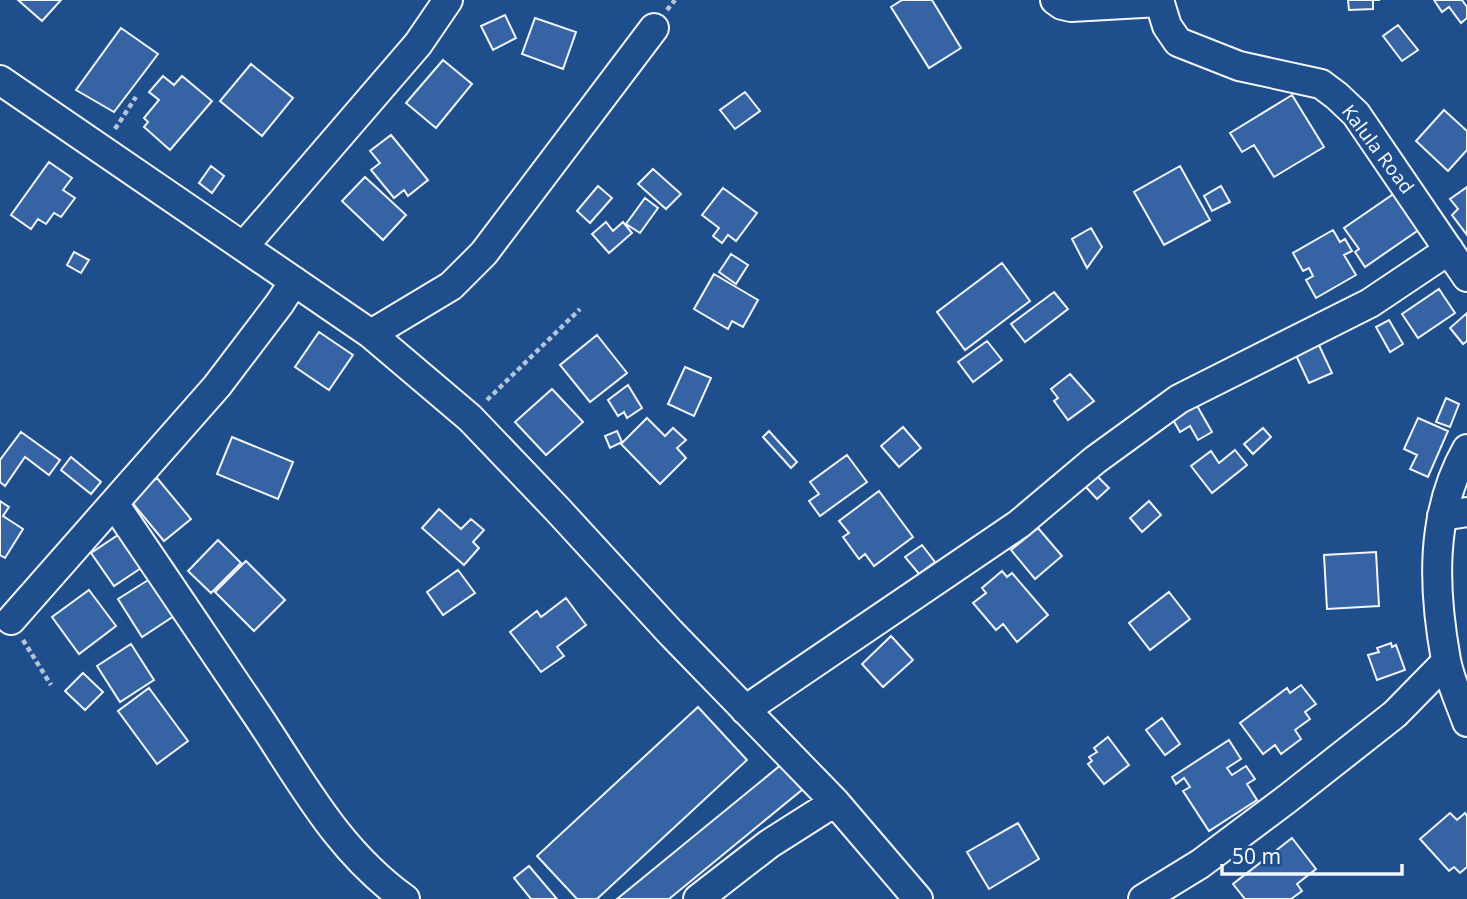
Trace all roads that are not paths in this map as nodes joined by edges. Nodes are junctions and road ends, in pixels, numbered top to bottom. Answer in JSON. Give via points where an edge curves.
{"nodes":[{"id":1,"x":448,"y":0,"type":"edge"},
{"id":2,"x":1055,"y":0,"type":"edge"},
{"id":3,"x":1159,"y":1,"type":"edge"},
{"id":4,"x":654,"y":28,"type":"dead end"},
{"id":5,"x":0,"y":80,"type":"edge"},
{"id":6,"x":244,"y":246,"type":"junction"},
{"id":7,"x":1449,"y":250,"type":"junction"},
{"id":8,"x":1467,"y":277,"type":"edge"},
{"id":9,"x":294,"y":281,"type":"junction"},
{"id":10,"x":370,"y":334,"type":"junction"},
{"id":11,"x":1467,"y":449,"type":"edge"},
{"id":12,"x":115,"y":505,"type":"junction"},
{"id":13,"x":1455,"y":514,"type":"edge"},
{"id":14,"x":11,"y":620,"type":"road end"},
{"id":15,"x":1446,"y":662,"type":"junction"},
{"id":16,"x":745,"y":710,"type":"junction"},
{"id":17,"x":1467,"y":722,"type":"edge"},
{"id":18,"x":835,"y":802,"type":"junction"},
{"id":19,"x":405,"y":899,"type":"edge"},
{"id":20,"x":698,"y":899,"type":"edge"},
{"id":21,"x":918,"y":899,"type":"edge"},
{"id":22,"x":1143,"y":899,"type":"edge"}],
"edges":[{"from":1,"to":6,"type":"street","via":[[418,44]]},
{"from":2,"to":3,"type":"street","via":[[1071,7]]},
{"from":3,"to":7,"type":"street","name":"Kalula Road","via":[[1178,42],[1239,66],[1321,85],[1337,96],[1356,114]]},
{"from":4,"to":10,"type":"street","via":[[484,253],[451,286]]},
{"from":5,"to":6,"type":"street"},
{"from":6,"to":9,"type":"street"},
{"from":7,"to":8,"type":"street","name":"Kalula Road"},
{"from":7,"to":16,"type":"street","via":[[1370,303],[1179,399],[1095,460],[1019,524]]},
{"from":9,"to":10,"type":"street"},
{"from":9,"to":12,"type":"street","via":[[217,386]]},
{"from":10,"to":16,"type":"street","via":[[470,418]]},
{"from":11,"to":13,"type":"street","via":[[1446,497]]},
{"from":12,"to":14,"type":"street"},
{"from":12,"to":19,"type":"street","via":[[324,819],[379,881]]},
{"from":13,"to":15,"type":"street","via":[[1437,543]]},
{"from":15,"to":17,"type":"street"},
{"from":15,"to":22,"type":"street","via":[[1395,714],[1298,790],[1200,864]]},
{"from":16,"to":18,"type":"street"},
{"from":18,"to":20,"type":"street","via":[[769,844]]},
{"from":18,"to":21,"type":"street"}]}
